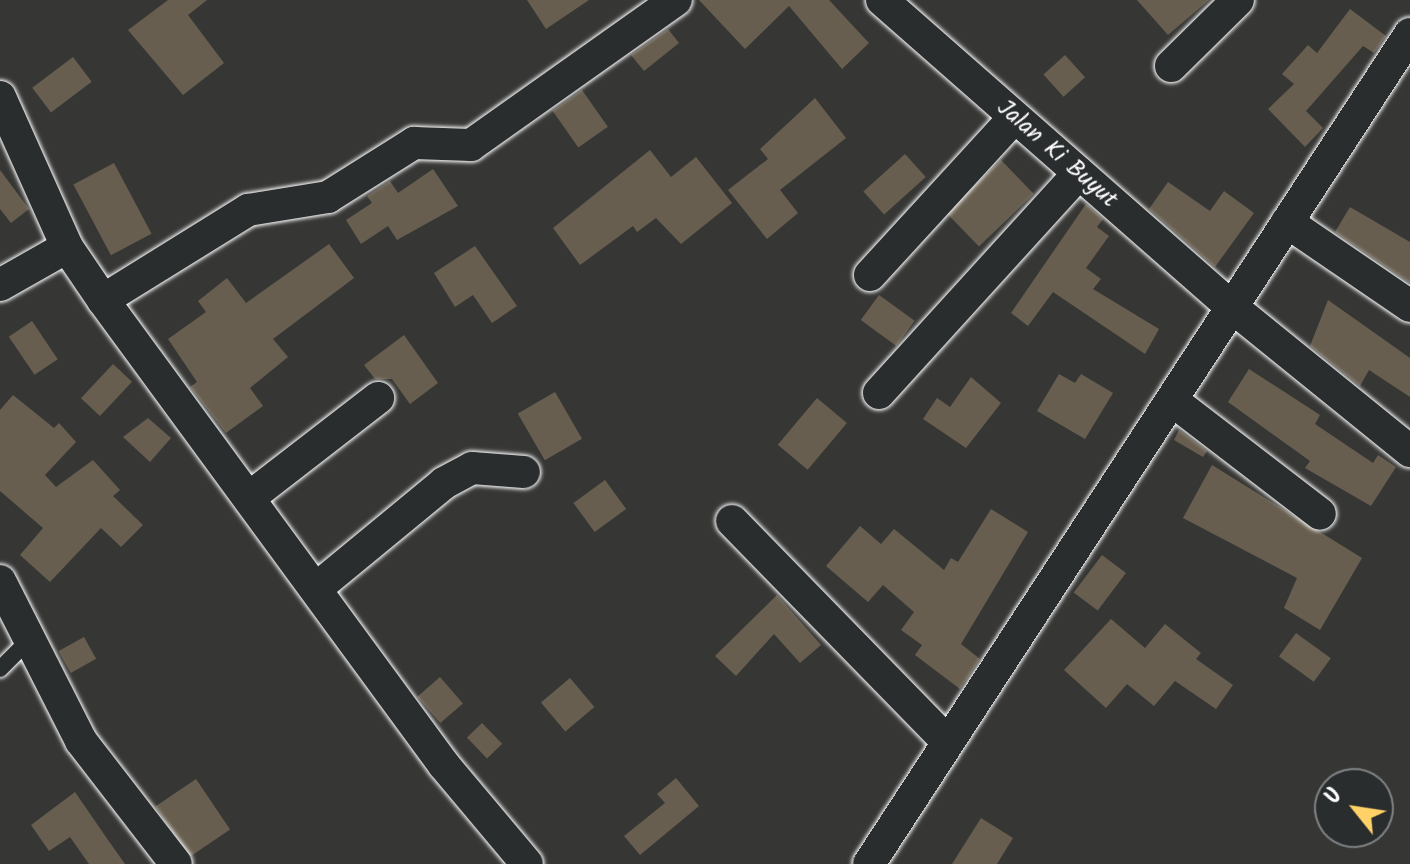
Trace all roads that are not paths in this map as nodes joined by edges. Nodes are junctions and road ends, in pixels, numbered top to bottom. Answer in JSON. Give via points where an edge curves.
{"nodes":[{"id":1,"x":676,"y":0,"type":"edge"},
{"id":2,"x":882,"y":0,"type":"edge"},
{"id":3,"x":1238,"y":0,"type":"edge"},
{"id":4,"x":1410,"y":34,"type":"edge"},
{"id":5,"x":1171,"y":66,"type":"dead end"},
{"id":6,"x":0,"y":97,"type":"edge"},
{"id":7,"x":1014,"y":118,"type":"junction"},
{"id":8,"x":1079,"y":173,"type":"junction"},
{"id":9,"x":1287,"y":222,"type":"junction"},
{"id":10,"x":67,"y":247,"type":"junction"},
{"id":11,"x":870,"y":275,"type":"dead end"},
{"id":12,"x":0,"y":285,"type":"edge"},
{"id":13,"x":103,"y":300,"type":"junction"},
{"id":14,"x":1410,"y":306,"type":"edge"},
{"id":15,"x":1232,"y":307,"type":"junction"},
{"id":16,"x":879,"y":393,"type":"dead end"},
{"id":17,"x":378,"y":398,"type":"dead end"},
{"id":18,"x":1173,"y":401,"type":"junction"},
{"id":19,"x":1410,"y":451,"type":"edge"},
{"id":20,"x":524,"y":472,"type":"dead end"},
{"id":21,"x":250,"y":497,"type":"junction"},
{"id":22,"x":1320,"y":514,"type":"dead end"},
{"id":23,"x":732,"y":521,"type":"dead end"},
{"id":24,"x":0,"y":581,"type":"edge"},
{"id":25,"x":318,"y":587,"type":"junction"},
{"id":26,"x":29,"y":640,"type":"junction"},
{"id":27,"x":0,"y":669,"type":"edge"},
{"id":28,"x":947,"y":741,"type":"junction"},
{"id":29,"x":176,"y":864,"type":"edge"},
{"id":30,"x":527,"y":864,"type":"edge"},
{"id":31,"x":869,"y":864,"type":"edge"}],
"edges":[{"from":1,"to":13,"type":"street","via":[[471,145],[414,143],[328,197],[248,210]]},
{"from":2,"to":7,"type":"street","name":"Jalan Ki Buyut"},
{"from":3,"to":5,"type":"street"},
{"from":4,"to":9,"type":"street"},
{"from":6,"to":10,"type":"street"},
{"from":7,"to":8,"type":"street","name":"Jalan Ki Buyut"},
{"from":7,"to":11,"type":"street"},
{"from":8,"to":15,"type":"street","name":"Jalan Ki Buyut"},
{"from":8,"to":16,"type":"street"},
{"from":9,"to":14,"type":"street"},
{"from":9,"to":15,"type":"street"},
{"from":10,"to":12,"type":"street"},
{"from":10,"to":13,"type":"street"},
{"from":13,"to":21,"type":"street"},
{"from":15,"to":18,"type":"street"},
{"from":15,"to":19,"type":"street","name":"Jalan Ki Buyut"},
{"from":17,"to":21,"type":"street"},
{"from":18,"to":22,"type":"street"},
{"from":18,"to":28,"type":"street"},
{"from":20,"to":25,"type":"street","via":[[472,468],[444,483]]},
{"from":21,"to":25,"type":"street"},
{"from":23,"to":28,"type":"street"},
{"from":24,"to":26,"type":"street"},
{"from":25,"to":30,"type":"street","via":[[444,765]]},
{"from":26,"to":27,"type":"lane"},
{"from":26,"to":29,"type":"street","via":[[81,741]]},
{"from":28,"to":31,"type":"street"}]}
